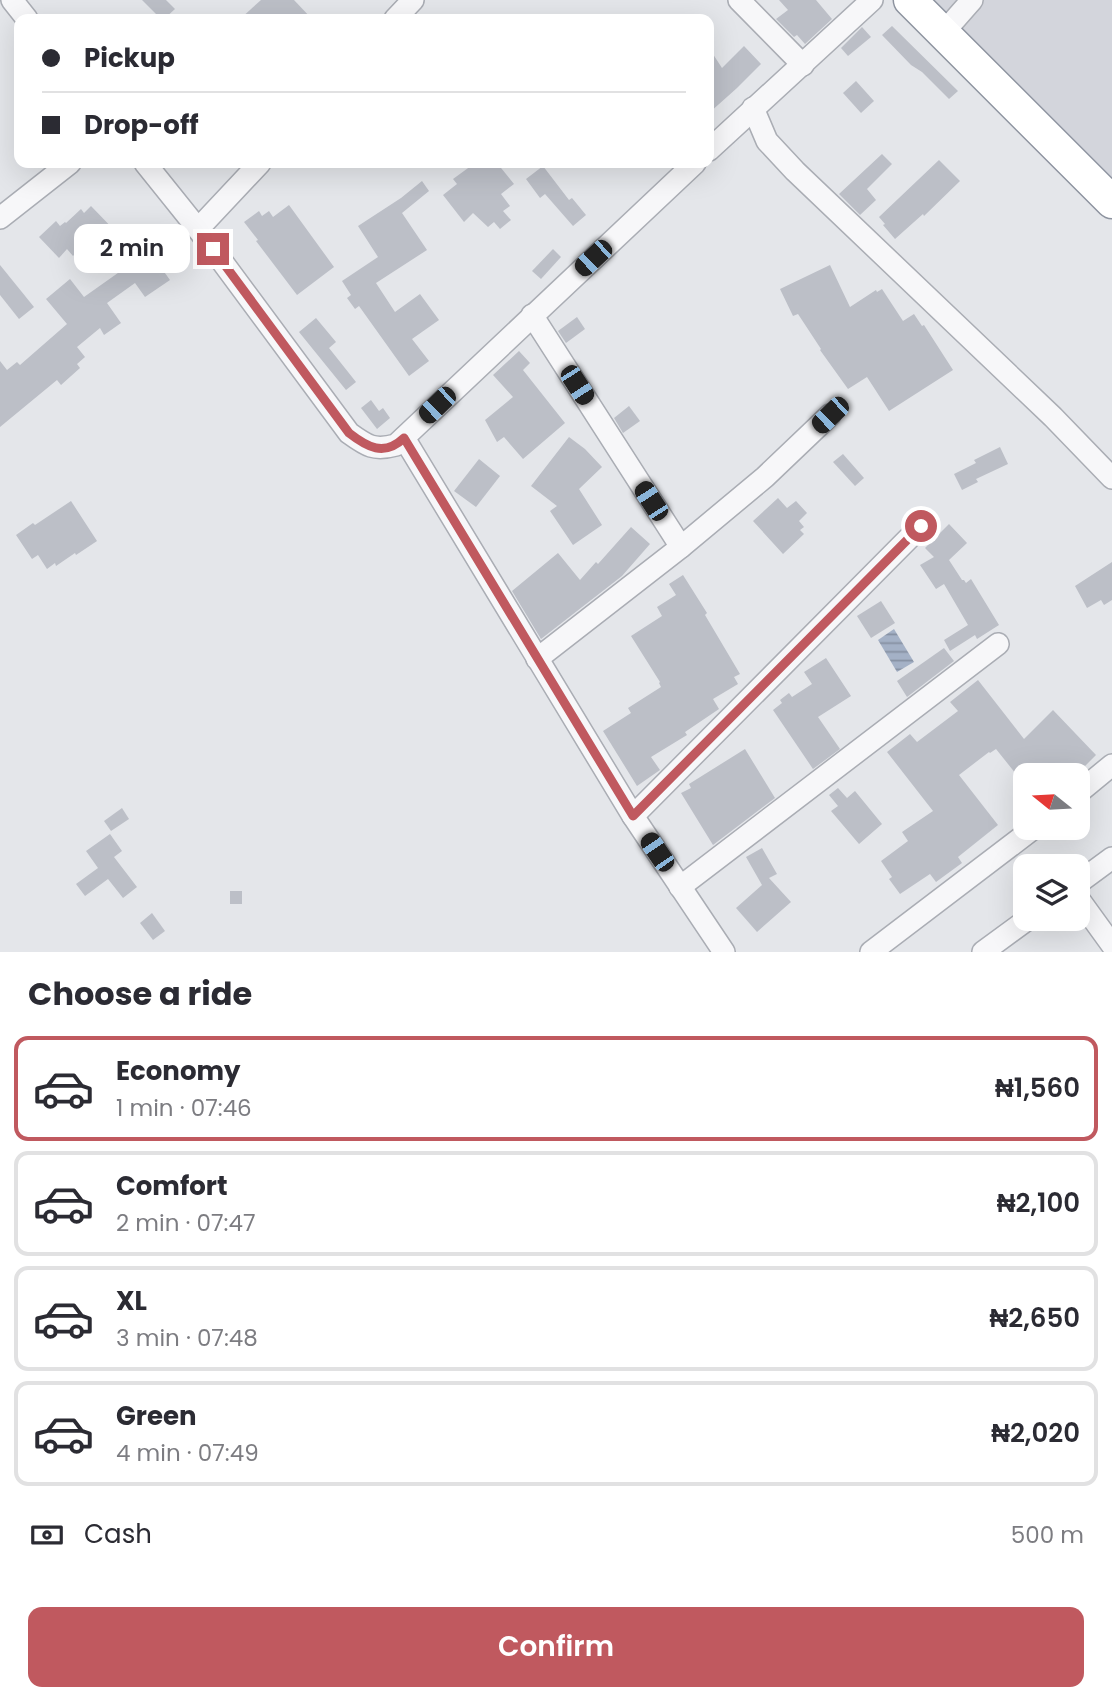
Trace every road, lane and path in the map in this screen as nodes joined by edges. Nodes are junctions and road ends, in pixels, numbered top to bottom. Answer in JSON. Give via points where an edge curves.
{"nodes":[{"id":1,"x":12,"y":0,"type":"edge"},
{"id":2,"x":413,"y":0,"type":"edge"},
{"id":3,"x":739,"y":0,"type":"edge"},
{"id":4,"x":872,"y":0,"type":"edge"},
{"id":5,"x":972,"y":0,"type":"edge"},
{"id":6,"x":920,"y":4,"type":"edge"},
{"id":7,"x":23,"y":14,"type":"edge"},
{"id":8,"x":400,"y":14,"type":"edge"},
{"id":9,"x":943,"y":33,"type":"junction"},
{"id":10,"x":803,"y":65,"type":"junction"},
{"id":11,"x":753,"y":108,"type":"junction"},
{"id":12,"x":714,"y":145,"type":"edge"},
{"id":13,"x":63,"y":168,"type":"edge"},
{"id":14,"x":149,"y":168,"type":"edge"},
{"id":15,"x":255,"y":168,"type":"edge"},
{"id":16,"x":690,"y":168,"type":"edge"},
{"id":17,"x":1112,"y":202,"type":"edge"},
{"id":18,"x":0,"y":218,"type":"edge"},
{"id":19,"x":198,"y":229,"type":"junction"},
{"id":20,"x":532,"y":315,"type":"junction"},
{"id":21,"x":830,"y":415,"type":"dead end"},
{"id":22,"x":404,"y":438,"type":"junction"},
{"id":23,"x":1112,"y":478,"type":"edge"},
{"id":24,"x":921,"y":526,"type":"dead end"},
{"id":25,"x":681,"y":547,"type":"junction"},
{"id":26,"x":998,"y":644,"type":"dead end"},
{"id":27,"x":537,"y":659,"type":"junction"},
{"id":28,"x":1112,"y":765,"type":"edge"},
{"id":29,"x":1090,"y":783,"type":"edge"},
{"id":30,"x":633,"y":816,"type":"junction"},
{"id":31,"x":1018,"y":840,"type":"edge"},
{"id":32,"x":1112,"y":858,"type":"edge"},
{"id":33,"x":1090,"y":874,"type":"edge"},
{"id":34,"x":680,"y":887,"type":"junction"},
{"id":35,"x":1090,"y":915,"type":"edge"},
{"id":36,"x":1013,"y":930,"type":"edge"},
{"id":37,"x":1112,"y":945,"type":"edge"},
{"id":38,"x":724,"y":952,"type":"edge"},
{"id":39,"x":871,"y":952,"type":"edge"},
{"id":40,"x":983,"y":952,"type":"edge"}],
"edges":[{"from":1,"to":7,"type":"street"},
{"from":2,"to":8,"type":"street"},
{"from":3,"to":10,"type":"street"},
{"from":4,"to":10,"type":"street"},
{"from":5,"to":9,"type":"street"},
{"from":6,"to":9,"type":"highway"},
{"from":9,"to":17,"type":"highway"},
{"from":10,"to":11,"type":"street"},
{"from":11,"to":12,"type":"street"},
{"from":11,"to":23,"type":"street","via":[[767,141],[795,171]]},
{"from":13,"to":18,"type":"street"},
{"from":14,"to":19,"type":"street"},
{"from":15,"to":19,"type":"street"},
{"from":16,"to":20,"type":"street"},
{"from":19,"to":22,"type":"street","via":[[349,433],[383,449]]},
{"from":20,"to":22,"type":"street"},
{"from":20,"to":25,"type":"street"},
{"from":21,"to":25,"type":"street"},
{"from":22,"to":27,"type":"street"},
{"from":24,"to":30,"type":"street"},
{"from":25,"to":27,"type":"street"},
{"from":26,"to":34,"type":"street"},
{"from":27,"to":30,"type":"street"},
{"from":28,"to":29,"type":"street"},
{"from":30,"to":34,"type":"street"},
{"from":31,"to":39,"type":"street"},
{"from":32,"to":33,"type":"street"},
{"from":34,"to":38,"type":"street"},
{"from":35,"to":37,"type":"street"},
{"from":36,"to":40,"type":"street"}]}
